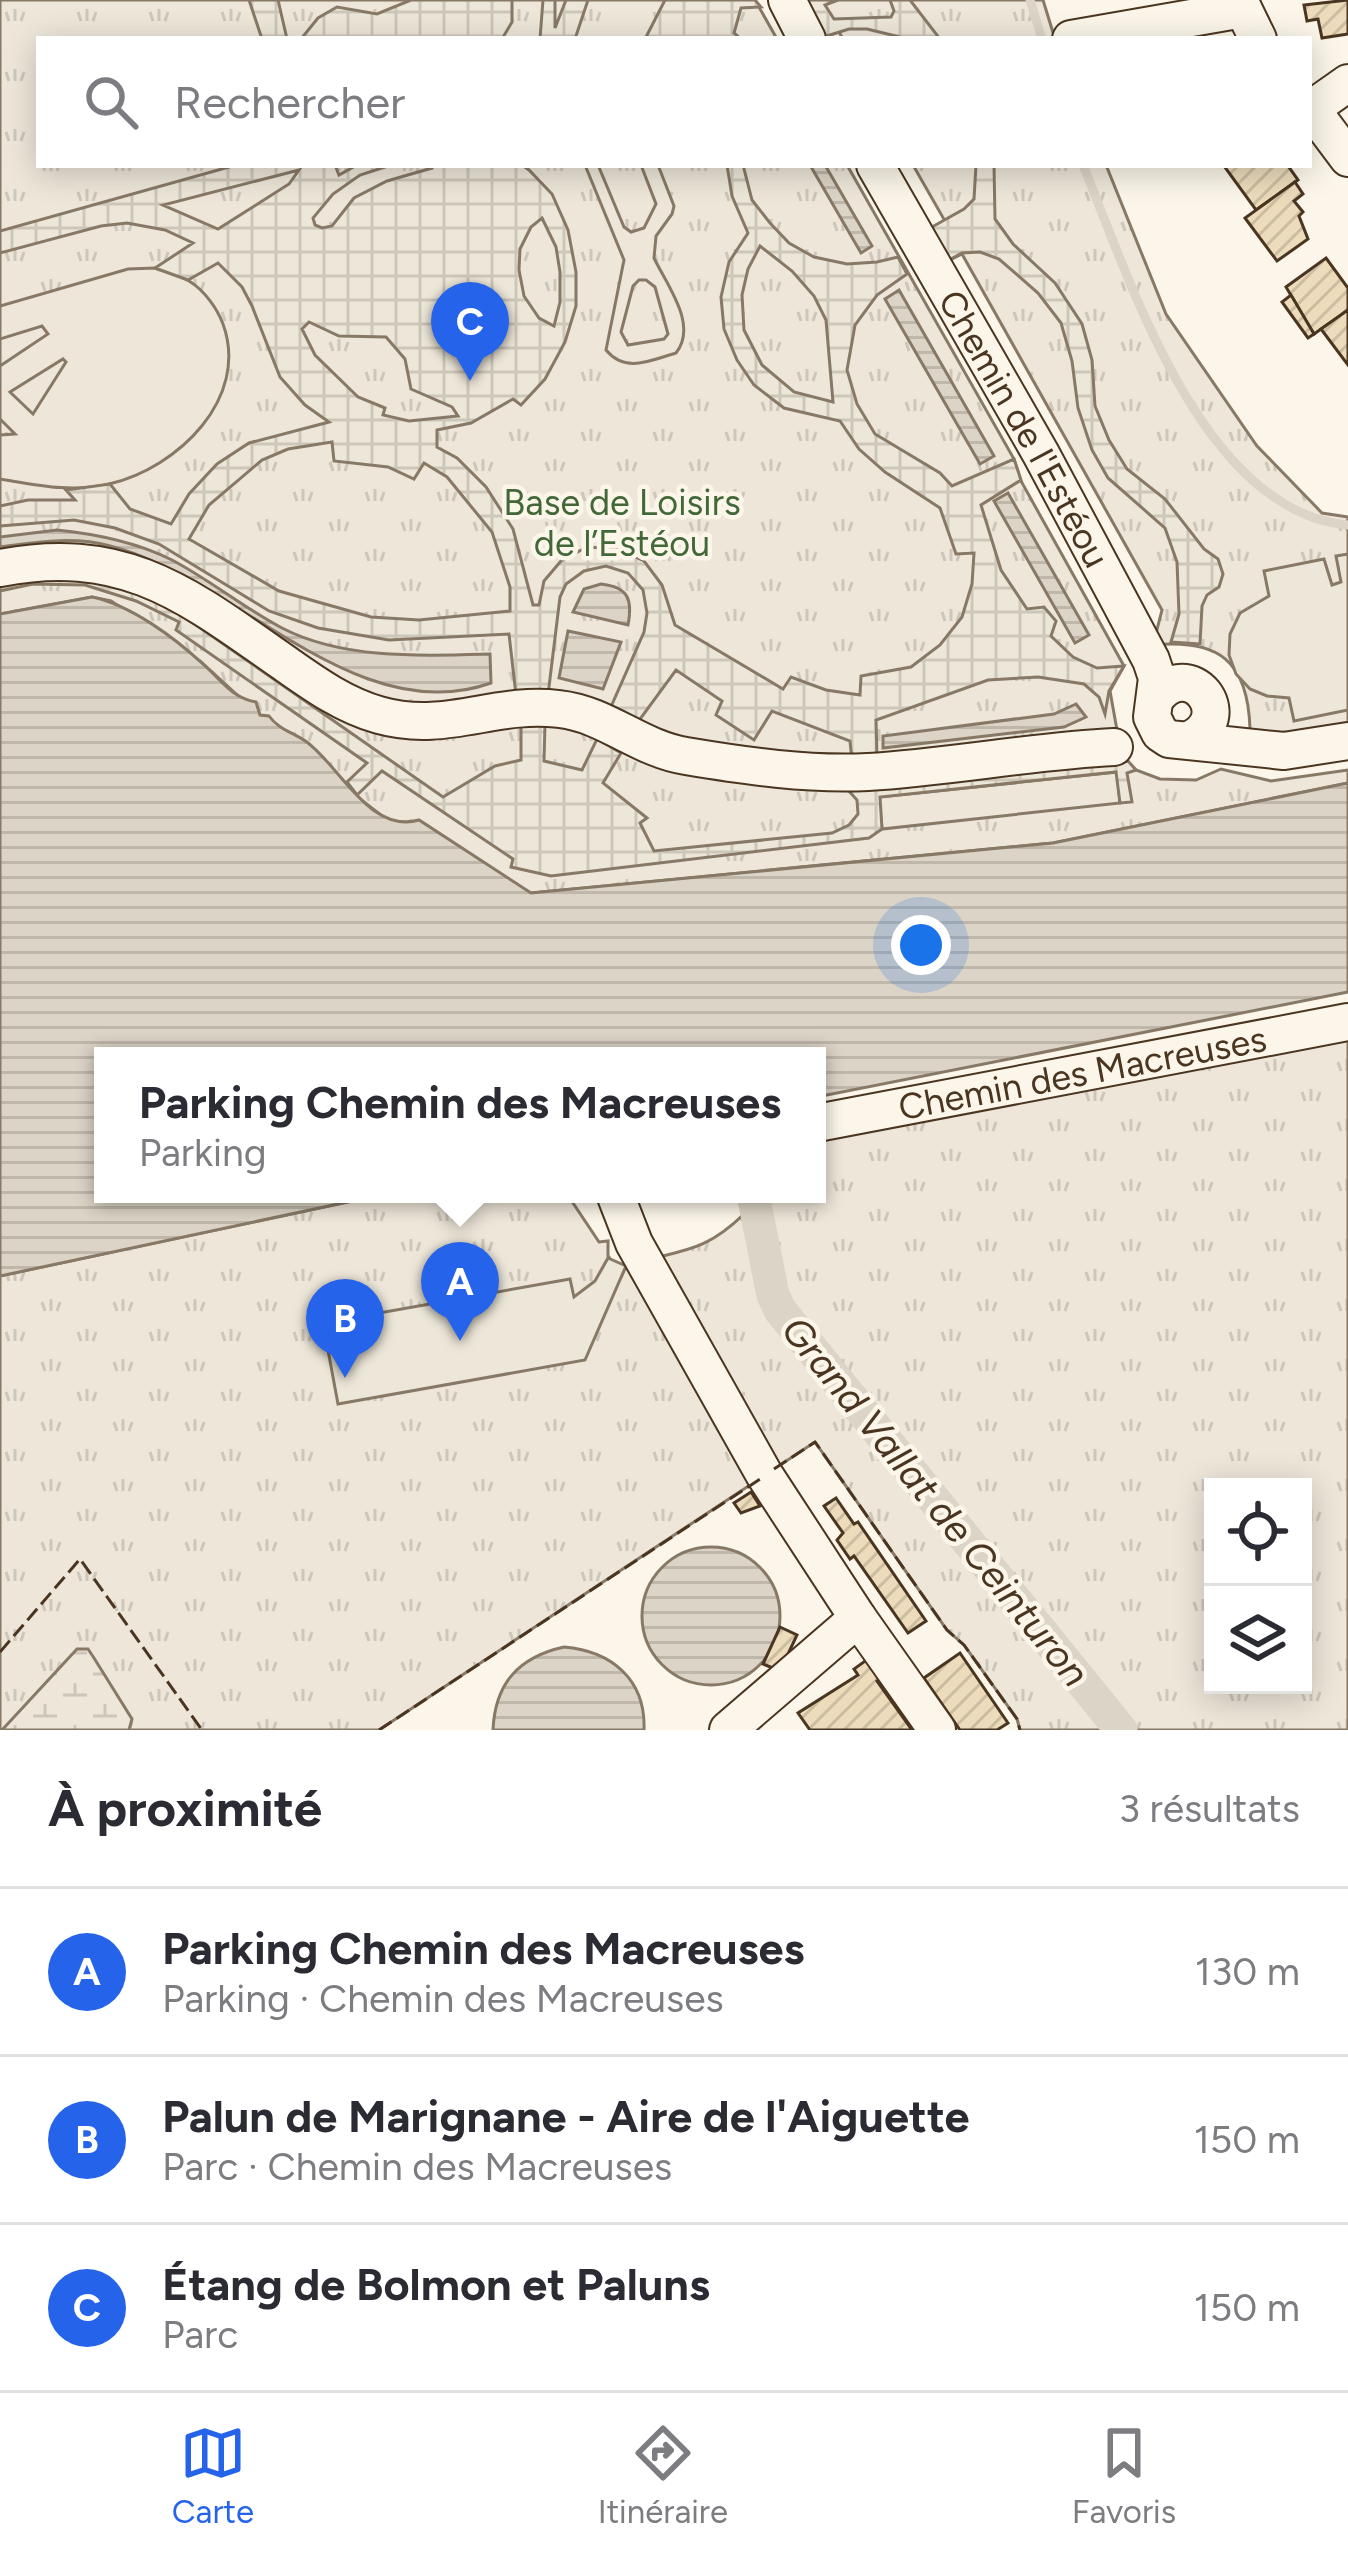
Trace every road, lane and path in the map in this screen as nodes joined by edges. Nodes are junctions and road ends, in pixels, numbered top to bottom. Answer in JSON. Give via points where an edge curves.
{"nodes":[{"id":1,"x":787,"y":0,"type":"edge"},
{"id":2,"x":1247,"y":16,"type":"edge"},
{"id":3,"x":805,"y":36,"type":"edge"},
{"id":4,"x":1094,"y":36,"type":"edge"},
{"id":5,"x":1348,"y":83,"type":"edge"},
{"id":6,"x":1312,"y":106,"type":"edge"},
{"id":7,"x":1312,"y":110,"type":"edge"},
{"id":8,"x":1348,"y":158,"type":"edge"},
{"id":9,"x":877,"y":168,"type":"edge"},
{"id":10,"x":0,"y":568,"type":"edge"},
{"id":11,"x":1208,"y":700,"type":"junction"},
{"id":12,"x":1154,"y":703,"type":"junction"},
{"id":13,"x":1184,"y":741,"type":"junction"},
{"id":14,"x":1348,"y":742,"type":"edge"},
{"id":15,"x":1114,"y":747,"type":"junction"},
{"id":16,"x":1270,"y":751,"type":"junction"},
{"id":17,"x":1348,"y":1022,"type":"edge"},
{"id":18,"x":826,"y":1121,"type":"edge"},
{"id":19,"x":618,"y":1203,"type":"edge"},
{"id":20,"x":858,"y":1618,"type":"junction"},
{"id":21,"x":728,"y":1730,"type":"edge"},
{"id":22,"x":937,"y":1730,"type":"edge"}],
"edges":[{"from":1,"to":3,"type":"street"},
{"from":2,"to":4,"type":"street"},
{"from":5,"to":6,"type":"street"},
{"from":7,"to":8,"type":"street"},
{"from":9,"to":12,"type":"street","name":"Chemin de l'Estéou","via":[[1140,639],[1155,670]]},
{"from":10,"to":15,"type":"street","via":[[96,563],[156,580],[345,702],[416,723],[566,709],[679,755],[833,772]]},
{"from":11,"to":12,"type":"street","via":[[1186,683],[1168,686]]},
{"from":11,"to":13,"type":"street","via":[[1206,729]]},
{"from":11,"to":16,"type":"street"},
{"from":12,"to":13,"type":"street","via":[[1160,733]]},
{"from":12,"to":15,"type":"street"},
{"from":13,"to":15,"type":"street"},
{"from":13,"to":16,"type":"street"},
{"from":14,"to":16,"type":"street"},
{"from":17,"to":18,"type":"street","name":"Chemin des Macreuses"},
{"from":19,"to":20,"type":"street","via":[[764,1474]]},
{"from":20,"to":21,"type":"street"},
{"from":20,"to":22,"type":"street"}]}
